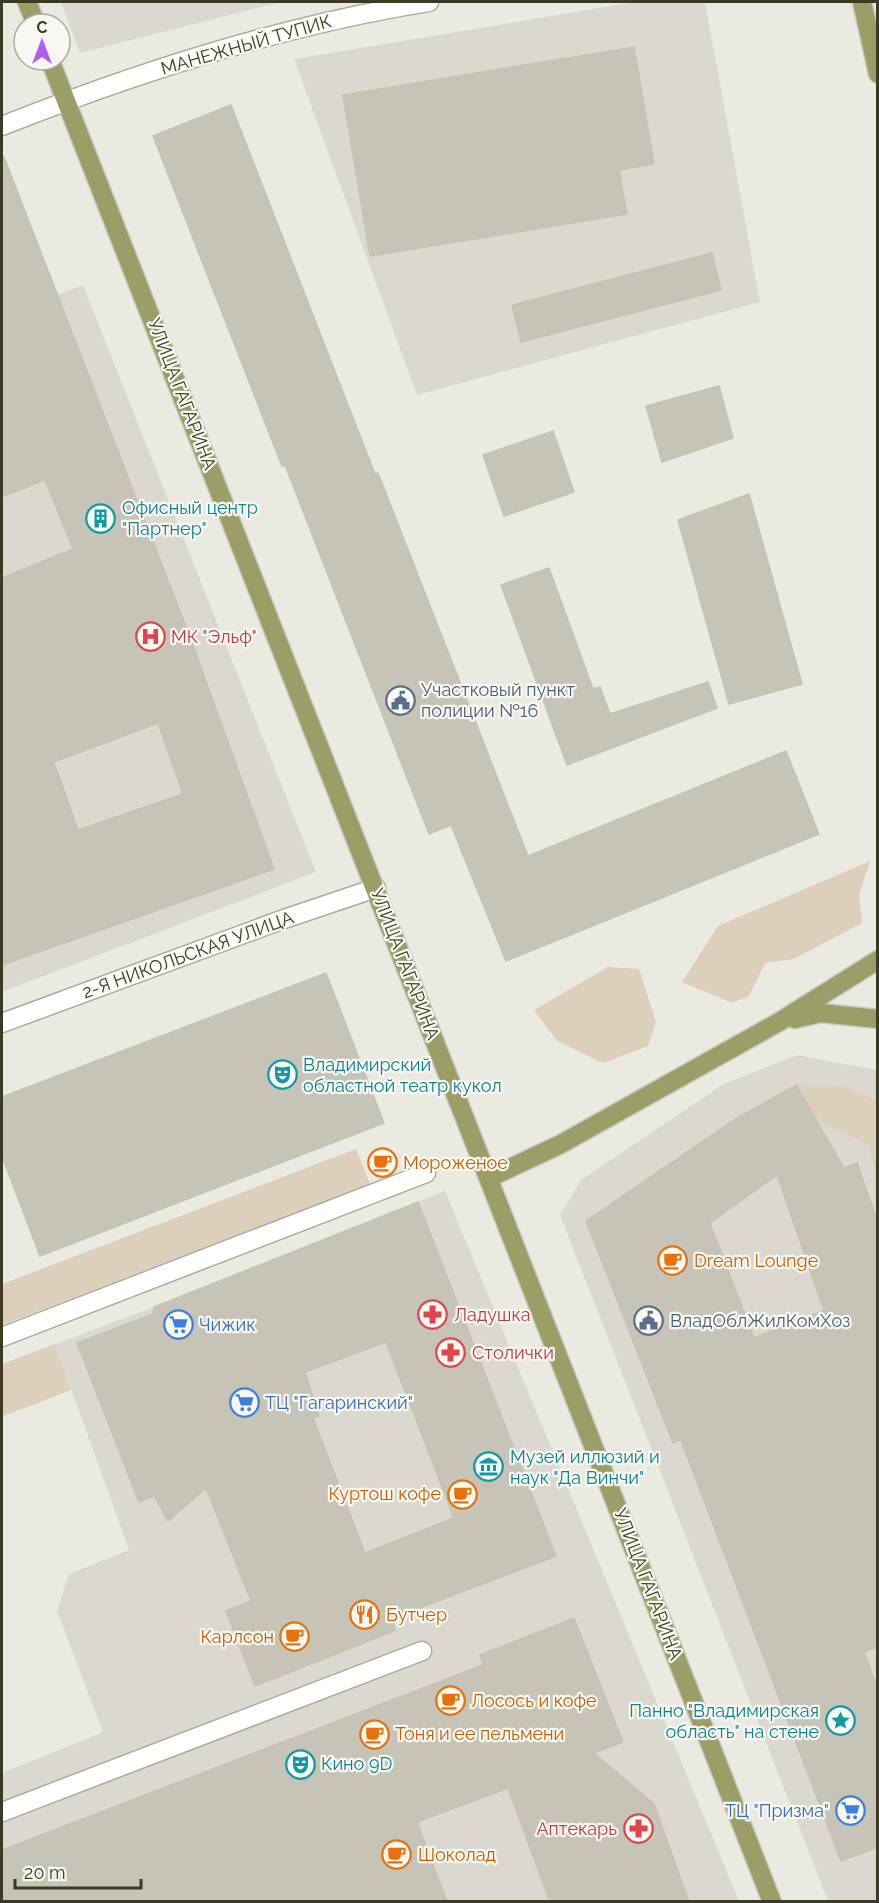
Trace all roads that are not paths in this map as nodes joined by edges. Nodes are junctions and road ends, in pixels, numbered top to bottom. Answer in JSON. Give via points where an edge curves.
{"nodes":[{"id":1,"x":429,"y":2,"type":"edge"},
{"id":2,"x":862,"y":2,"type":"edge"},
{"id":3,"x":55,"y":72,"type":"edge"},
{"id":4,"x":878,"y":74,"type":"edge"},
{"id":5,"x":66,"y":101,"type":"junction"},
{"id":6,"x":2,"y":126,"type":"edge"},
{"id":7,"x":376,"y":888,"type":"junction"},
{"id":8,"x":878,"y":960,"type":"edge"},
{"id":9,"x":878,"y":1019,"type":"edge"},
{"id":10,"x":779,"y":1022,"type":"junction"},
{"id":11,"x":2,"y":1023,"type":"edge"},
{"id":12,"x":426,"y":1173,"type":"dead end"},
{"id":13,"x":489,"y":1178,"type":"junction"},
{"id":14,"x":2,"y":1337,"type":"edge"},
{"id":15,"x":422,"y":1651,"type":"dead end"},
{"id":16,"x":2,"y":1812,"type":"edge"},
{"id":17,"x":772,"y":1902,"type":"edge"}],
"edges":[{"from":1,"to":5,"type":"street","name":"МАНЕЖНЫЙ ТУПИК","via":[[309,24]]},
{"from":2,"to":4,"type":"main road"},
{"from":3,"to":5,"type":"main road","name":"УЛИЦА ГАГАРИНА"},
{"from":5,"to":6,"type":"street","name":"МАНЕЖНЫЙ ТУПИК"},
{"from":5,"to":7,"type":"main road","name":"УЛИЦА ГАГАРИНА"},
{"from":7,"to":11,"type":"street","name":"2-Я НИКОЛЬСКАЯ УЛИЦА"},
{"from":7,"to":13,"type":"main road","name":"УЛИЦА ГАГАРИНА"},
{"from":8,"to":10,"type":"main road"},
{"from":9,"to":10,"type":"main road","via":[[820,1012]]},
{"from":10,"to":13,"type":"main road","via":[[561,1144]]},
{"from":12,"to":14,"type":"street"},
{"from":13,"to":17,"type":"main road","name":"УЛИЦА ГАГАРИНА"},
{"from":15,"to":16,"type":"street"}]}
